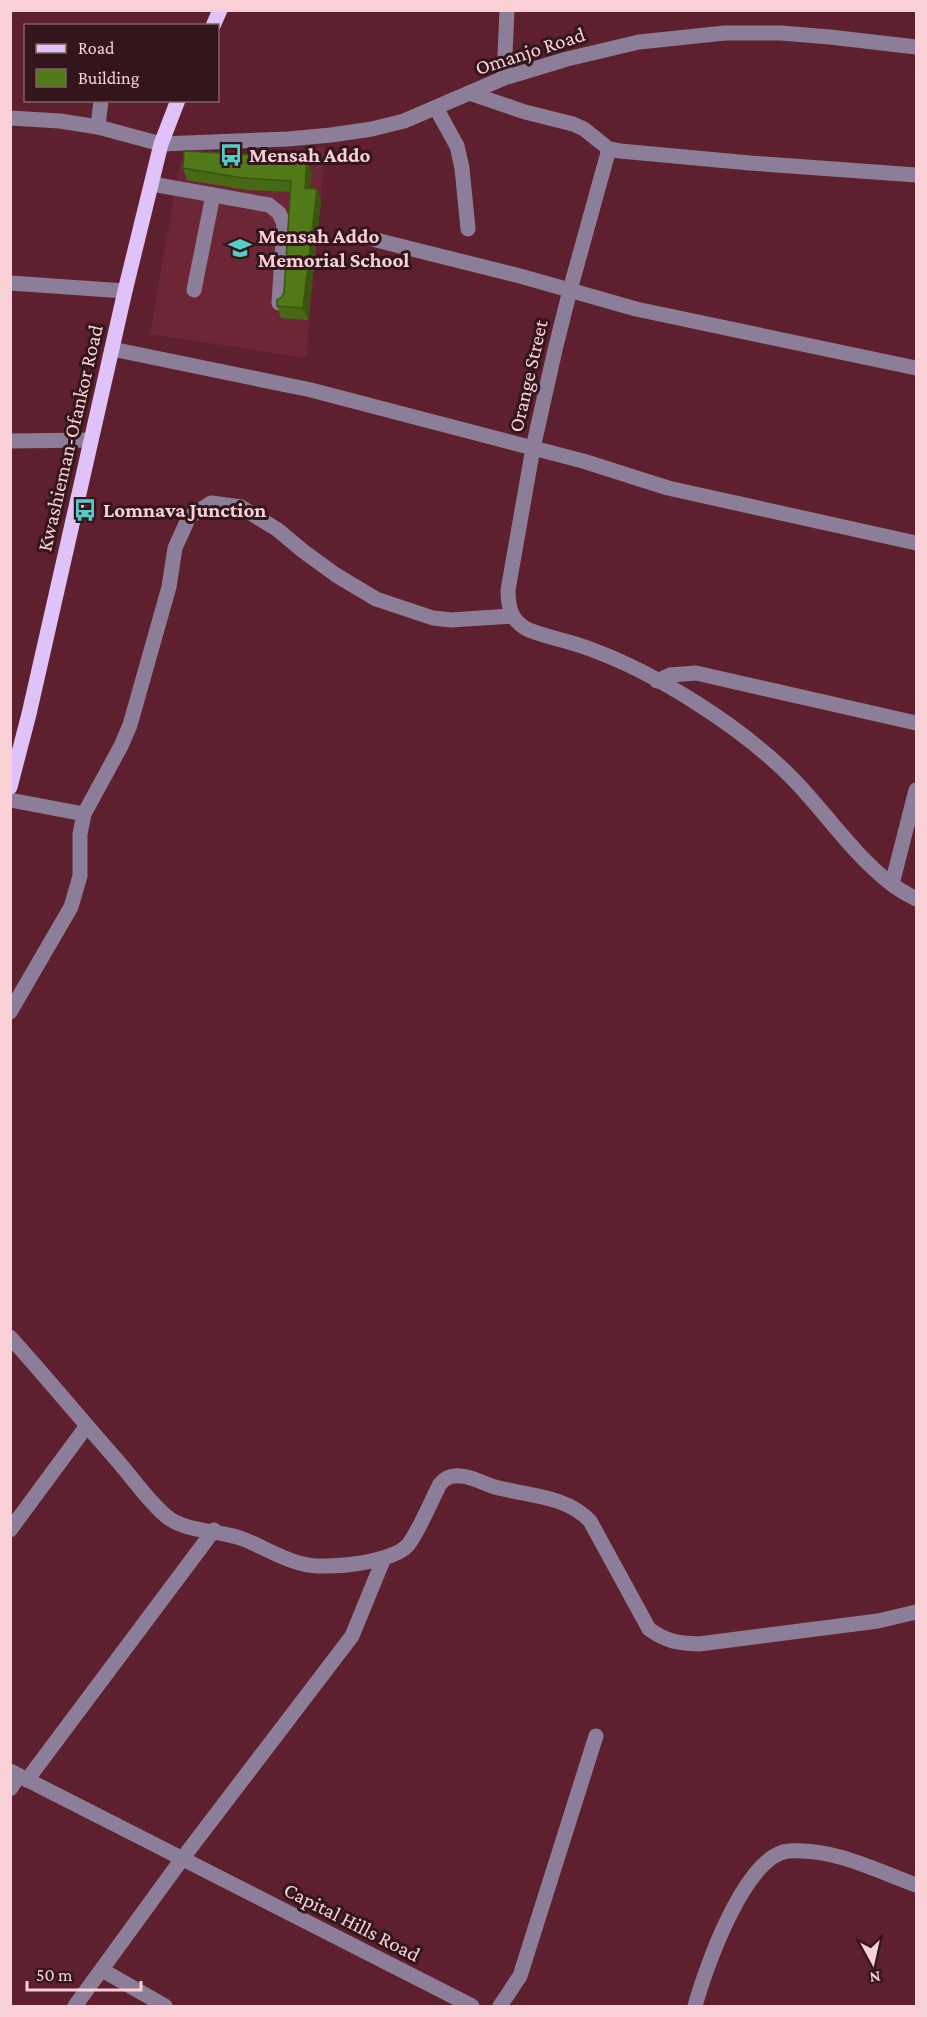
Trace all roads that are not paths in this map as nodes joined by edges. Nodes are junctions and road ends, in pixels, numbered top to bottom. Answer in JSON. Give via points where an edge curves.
{"nodes":[{"id":1,"x":220,"y":10,"type":"edge"},
{"id":2,"x":507,"y":10,"type":"edge"},
{"id":3,"x":214,"y":24,"type":"edge"},
{"id":4,"x":916,"y":47,"type":"edge"},
{"id":5,"x":504,"y":78,"type":"junction"},
{"id":6,"x":469,"y":93,"type":"junction"},
{"id":7,"x":101,"y":102,"type":"edge"},
{"id":8,"x":177,"y":102,"type":"edge"},
{"id":9,"x":436,"y":108,"type":"junction"},
{"id":10,"x":10,"y":118,"type":"edge"},
{"id":11,"x":98,"y":127,"type":"junction"},
{"id":12,"x":162,"y":144,"type":"junction"},
{"id":13,"x":609,"y":149,"type":"junction"},
{"id":14,"x":916,"y":175,"type":"edge"},
{"id":15,"x":152,"y":184,"type":"junction"},
{"id":16,"x":213,"y":195,"type":"junction"},
{"id":17,"x":468,"y":229,"type":"dead end"},
{"id":18,"x":376,"y":240,"type":"dead end"},
{"id":19,"x":10,"y":283,"type":"edge"},
{"id":20,"x":194,"y":290,"type":"dead end"},
{"id":21,"x":570,"y":290,"type":"junction"},
{"id":22,"x":125,"y":291,"type":"junction"},
{"id":23,"x":279,"y":303,"type":"edge"},
{"id":24,"x":112,"y":350,"type":"junction"},
{"id":25,"x":916,"y":368,"type":"edge"},
{"id":26,"x":91,"y":440,"type":"junction"},
{"id":27,"x":10,"y":441,"type":"edge"},
{"id":28,"x":533,"y":448,"type":"junction"},
{"id":29,"x":916,"y":543,"type":"edge"},
{"id":30,"x":512,"y":616,"type":"junction"},
{"id":31,"x":657,"y":681,"type":"junction"},
{"id":32,"x":916,"y":723,"type":"edge"},
{"id":33,"x":10,"y":787,"type":"edge"},
{"id":34,"x":916,"y":790,"type":"edge"},
{"id":35,"x":10,"y":800,"type":"edge"},
{"id":36,"x":84,"y":814,"type":"junction"},
{"id":37,"x":891,"y":884,"type":"junction"},
{"id":38,"x":916,"y":899,"type":"edge"},
{"id":39,"x":10,"y":1012,"type":"edge"},
{"id":40,"x":10,"y":1338,"type":"edge"},
{"id":41,"x":86,"y":1427,"type":"junction"},
{"id":42,"x":10,"y":1530,"type":"edge"},
{"id":43,"x":214,"y":1530,"type":"junction"},
{"id":44,"x":384,"y":1558,"type":"junction"},
{"id":45,"x":916,"y":1612,"type":"edge"},
{"id":46,"x":596,"y":1736,"type":"dead end"},
{"id":47,"x":17,"y":1779,"type":"edge"},
{"id":48,"x":182,"y":1859,"type":"junction"},
{"id":49,"x":916,"y":1885,"type":"edge"},
{"id":50,"x":102,"y":1970,"type":"junction"},
{"id":51,"x":75,"y":2007,"type":"edge"},
{"id":52,"x":165,"y":2007,"type":"edge"},
{"id":53,"x":472,"y":2007,"type":"edge"},
{"id":54,"x":500,"y":2007,"type":"edge"},
{"id":55,"x":695,"y":2007,"type":"edge"}],
"edges":[{"from":1,"to":3,"type":"main road"},
{"from":2,"to":5,"type":"street"},
{"from":4,"to":5,"type":"street","name":"Omanjo Road","via":[[810,35],[725,33],[604,49]]},
{"from":5,"to":6,"type":"street","name":"Omanjo Road"},
{"from":6,"to":9,"type":"street","name":"Omanjo Road"},
{"from":6,"to":13,"type":"street","via":[[573,124]]},
{"from":7,"to":11,"type":"street"},
{"from":8,"to":12,"type":"main road","name":"Kwashieman-Ofankor Road"},
{"from":9,"to":12,"type":"street","name":"Omanjo Road","via":[[404,121],[331,135]]},
{"from":9,"to":17,"type":"street","via":[[457,146]]},
{"from":10,"to":11,"type":"street","name":"Omanjo Road"},
{"from":11,"to":12,"type":"street","name":"Omanjo Road"},
{"from":12,"to":15,"type":"main road","name":"Kwashieman-Ofankor Road"},
{"from":13,"to":14,"type":"street"},
{"from":13,"to":21,"type":"street","name":"Orange Street"},
{"from":15,"to":16,"type":"street"},
{"from":15,"to":22,"type":"main road","name":"Kwashieman-Ofankor Road"},
{"from":16,"to":20,"type":"street"},
{"from":16,"to":23,"type":"street","via":[[269,205],[279,213],[284,224]]},
{"from":18,"to":21,"type":"street"},
{"from":19,"to":22,"type":"street"},
{"from":21,"to":25,"type":"street","via":[[636,309]]},
{"from":21,"to":28,"type":"street","name":"Orange Street"},
{"from":22,"to":24,"type":"main road","name":"Kwashieman-Ofankor Road"},
{"from":24,"to":26,"type":"main road","name":"Kwashieman-Ofankor Road"},
{"from":24,"to":28,"type":"street","via":[[311,390]]},
{"from":26,"to":27,"type":"street"},
{"from":26,"to":33,"type":"main road","name":"Kwashieman-Ofankor Road"},
{"from":28,"to":29,"type":"street","via":[[668,488]]},
{"from":28,"to":30,"type":"street","name":"Orange Street","via":[[508,590]]},
{"from":30,"to":31,"type":"street","via":[[520,626],[613,658]]},
{"from":30,"to":36,"type":"street","via":[[433,618],[376,599],[241,507],[211,503],[189,517],[176,548],[138,704],[121,746]]},
{"from":31,"to":32,"type":"street","via":[[670,675],[696,673]]},
{"from":31,"to":37,"type":"street","via":[[726,723],[784,771],[847,842]]},
{"from":34,"to":37,"type":"street"},
{"from":35,"to":36,"type":"street"},
{"from":36,"to":39,"type":"street","via":[[80,876],[71,907]]},
{"from":37,"to":38,"type":"street"},
{"from":40,"to":41,"type":"street"},
{"from":41,"to":42,"type":"street"},
{"from":41,"to":43,"type":"street","via":[[168,1518]]},
{"from":43,"to":44,"type":"street","via":[[303,1565],[334,1566]]},
{"from":43,"to":47,"type":"street"},
{"from":44,"to":45,"type":"street","via":[[408,1545],[443,1481],[465,1476],[494,1487],[554,1500],[583,1513],[645,1623],[663,1639],[699,1644],[878,1621]]},
{"from":44,"to":48,"type":"street","via":[[352,1636]]},
{"from":46,"to":54,"type":"street","via":[[520,1976]]},
{"from":47,"to":48,"type":"street","name":"Capital Hills Road"},
{"from":48,"to":50,"type":"street"},
{"from":48,"to":53,"type":"street","name":"Capital Hills Road"},
{"from":49,"to":55,"type":"street","via":[[866,1864],[828,1854],[787,1851],[770,1858],[731,1910],[705,1971]]},
{"from":50,"to":51,"type":"street"},
{"from":50,"to":52,"type":"street"}]}
